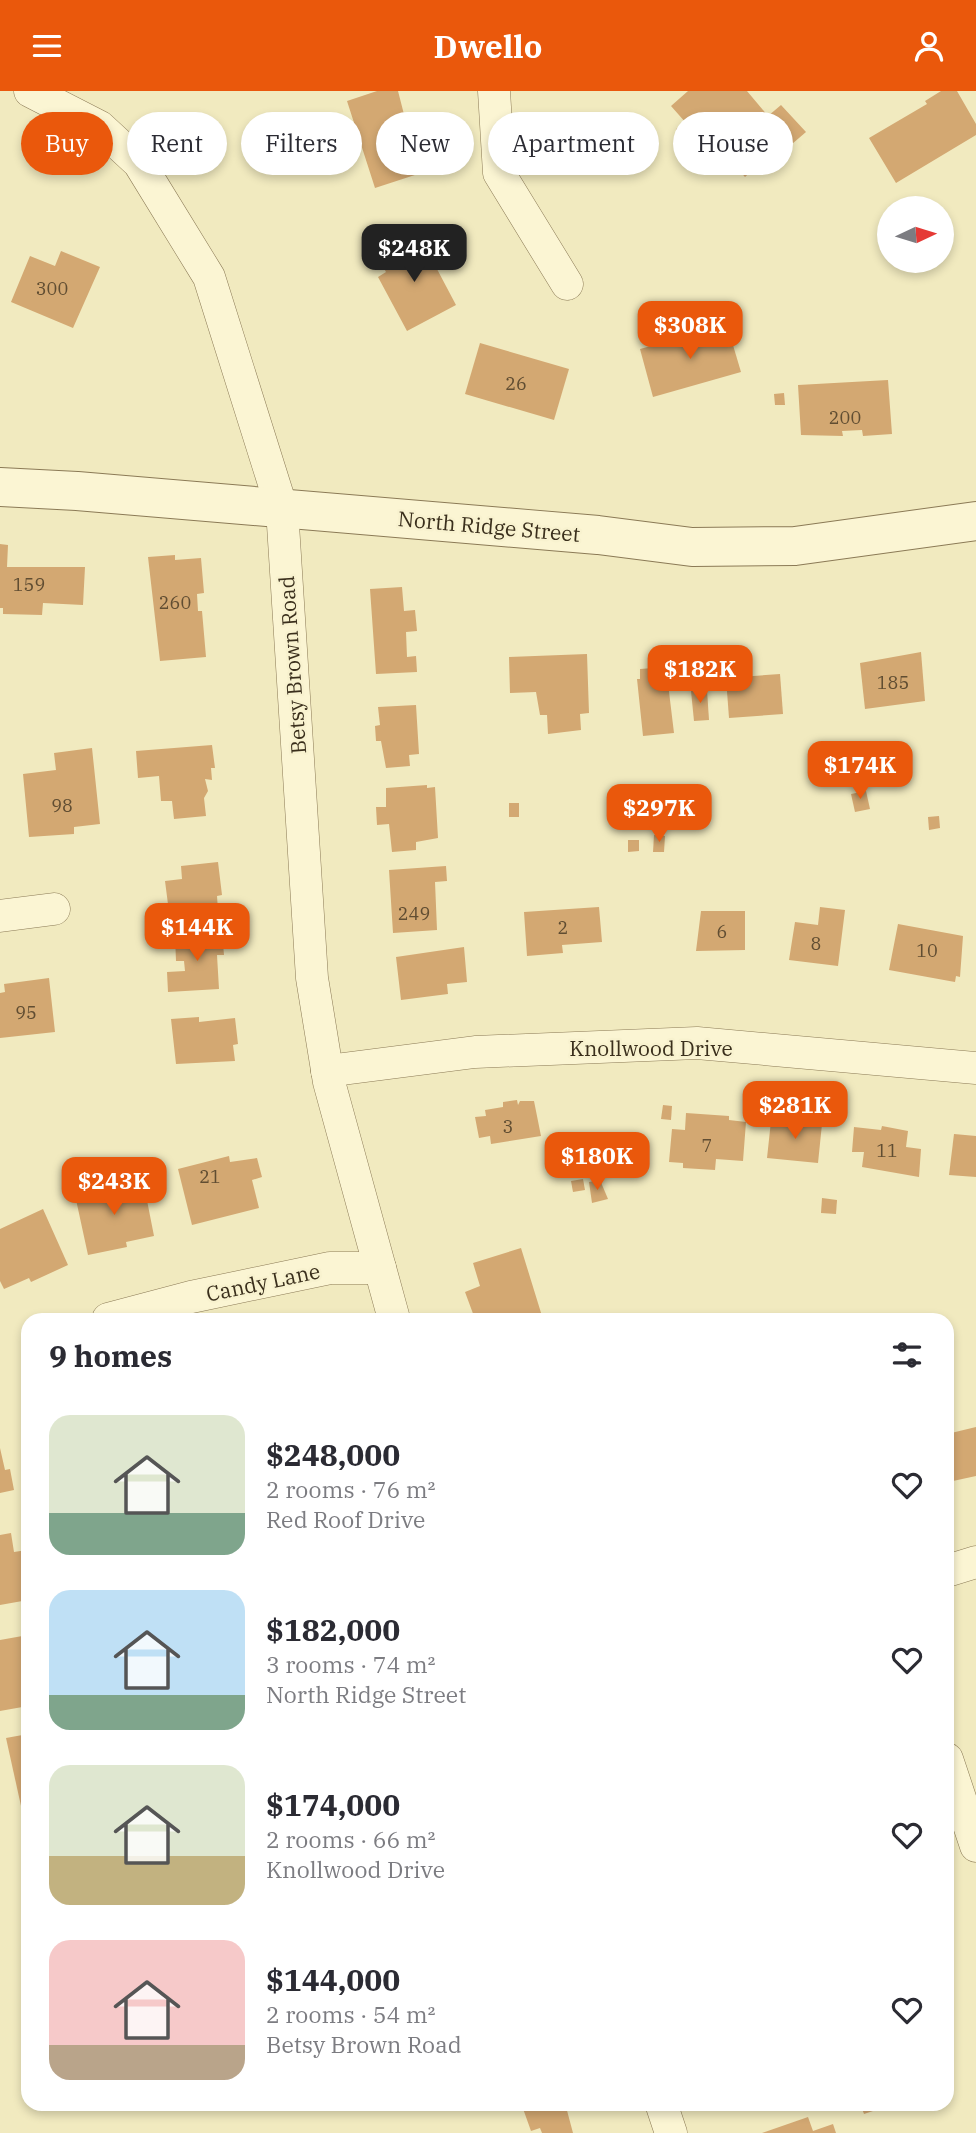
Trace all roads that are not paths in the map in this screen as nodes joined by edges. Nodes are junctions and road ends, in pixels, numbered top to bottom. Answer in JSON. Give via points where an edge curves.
{"nodes":[{"id":1,"x":30,"y":91,"type":"edge"},
{"id":2,"x":494,"y":91,"type":"edge"},
{"id":3,"x":567,"y":283,"type":"dead end"},
{"id":4,"x":0,"y":487,"type":"edge"},
{"id":5,"x":282,"y":509,"type":"junction"},
{"id":6,"x":976,"y":521,"type":"edge"},
{"id":7,"x":54,"y":909,"type":"dead end"},
{"id":8,"x":0,"y":916,"type":"edge"},
{"id":9,"x":976,"y":1068,"type":"edge"},
{"id":10,"x":327,"y":1071,"type":"junction"},
{"id":11,"x":380,"y":1268,"type":"junction"},
{"id":12,"x":131,"y":1313,"type":"edge"},
{"id":13,"x":392,"y":1313,"type":"edge"},
{"id":14,"x":976,"y":1562,"type":"edge"},
{"id":15,"x":954,"y":1569,"type":"edge"},
{"id":16,"x":954,"y":1780,"type":"edge"},
{"id":17,"x":976,"y":1846,"type":"edge"},
{"id":18,"x":664,"y":2111,"type":"edge"},
{"id":19,"x":671,"y":2133,"type":"edge"}],
"edges":[{"from":1,"to":5,"type":"street","name":"Betsy Brown Road","via":[[100,127],[139,163],[202,266]]},
{"from":2,"to":3,"type":"street","via":[[499,173]]},
{"from":4,"to":5,"type":"street","name":"North Ridge Street"},
{"from":5,"to":6,"type":"street","name":"North Ridge Street","via":[[692,547],[796,546]]},
{"from":5,"to":10,"type":"street","name":"Betsy Brown Road","via":[[312,978]]},
{"from":7,"to":8,"type":"street"},
{"from":9,"to":10,"type":"street","name":"Knollwood Drive","via":[[697,1043],[475,1052]]},
{"from":10,"to":11,"type":"street","name":"Betsy Brown Road"},
{"from":11,"to":12,"type":"street","name":"Candy Lane","via":[[330,1268]]},
{"from":11,"to":13,"type":"street","name":"Betsy Brown Road"},
{"from":14,"to":15,"type":"street"},
{"from":16,"to":17,"type":"street"},
{"from":18,"to":19,"type":"street"}]}
